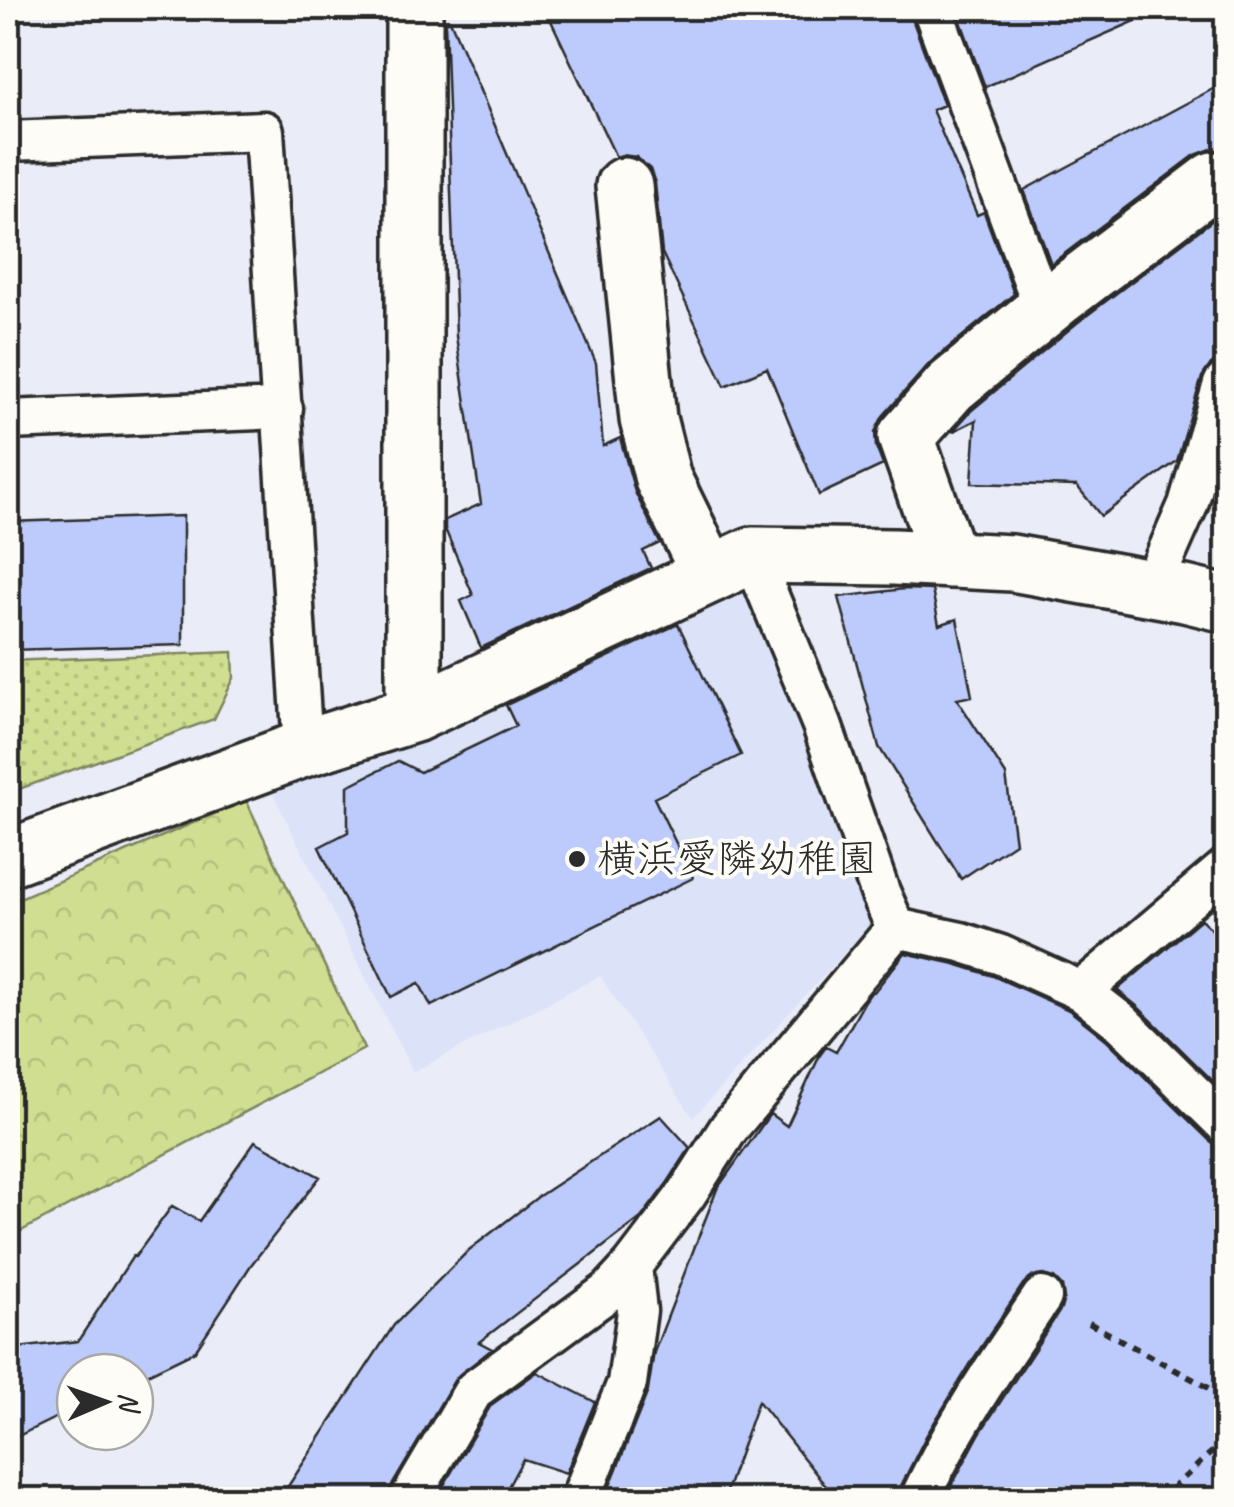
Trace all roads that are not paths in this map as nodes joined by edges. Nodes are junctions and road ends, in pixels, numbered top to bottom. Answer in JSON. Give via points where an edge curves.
{"nodes":[{"id":1,"x":414,"y":8,"type":"edge"},
{"id":2,"x":932,"y":8,"type":"edge"},
{"id":3,"x":8,"y":141,"type":"edge"},
{"id":4,"x":1220,"y":175,"type":"edge"},
{"id":5,"x":624,"y":186,"type":"dead end"},
{"id":6,"x":1044,"y":310,"type":"junction"},
{"id":7,"x":1226,"y":381,"type":"edge"},
{"id":8,"x":282,"y":409,"type":"junction"},
{"id":9,"x":8,"y":420,"type":"edge"},
{"id":10,"x":949,"y":560,"type":"junction"},
{"id":11,"x":731,"y":565,"type":"junction"},
{"id":12,"x":1151,"y":588,"type":"junction"},
{"id":13,"x":1226,"y":604,"type":"edge"},
{"id":14,"x":414,"y":714,"type":"junction"},
{"id":15,"x":303,"y":750,"type":"junction"},
{"id":16,"x":8,"y":858,"type":"edge"},
{"id":17,"x":1226,"y":868,"type":"edge"},
{"id":18,"x":896,"y":928,"type":"junction"},
{"id":19,"x":1081,"y":991,"type":"junction"},
{"id":20,"x":1226,"y":1125,"type":"edge"},
{"id":21,"x":632,"y":1266,"type":"junction"},
{"id":22,"x":1042,"y":1298,"type":"road end"},
{"id":23,"x":409,"y":1500,"type":"edge"},
{"id":24,"x":580,"y":1500,"type":"edge"},
{"id":25,"x":920,"y":1500,"type":"edge"}],
"edges":[{"from":1,"to":14,"type":"street"},
{"from":2,"to":6,"type":"lane"},
{"from":3,"to":8,"type":"lane","via":[[264,131]]},
{"from":4,"to":6,"type":"street"},
{"from":5,"to":11,"type":"street","via":[[648,419],[663,479]]},
{"from":6,"to":10,"type":"street","via":[[950,387],[906,437]]},
{"from":7,"to":12,"type":"lane","via":[[1188,505]]},
{"from":8,"to":9,"type":"lane"},
{"from":8,"to":15,"type":"lane"},
{"from":10,"to":11,"type":"street"},
{"from":10,"to":12,"type":"street"},
{"from":11,"to":14,"type":"street"},
{"from":11,"to":18,"type":"lane","via":[[822,725]]},
{"from":12,"to":13,"type":"street"},
{"from":14,"to":15,"type":"street"},
{"from":15,"to":16,"type":"street"},
{"from":17,"to":19,"type":"lane"},
{"from":18,"to":19,"type":"lane","via":[[1000,955]]},
{"from":18,"to":21,"type":"lane","via":[[730,1128]]},
{"from":19,"to":20,"type":"lane"},
{"from":21,"to":23,"type":"lane","via":[[609,1291],[474,1390]]},
{"from":21,"to":24,"type":"lane","via":[[638,1310],[626,1382]]},
{"from":22,"to":25,"type":"lane"}]}
